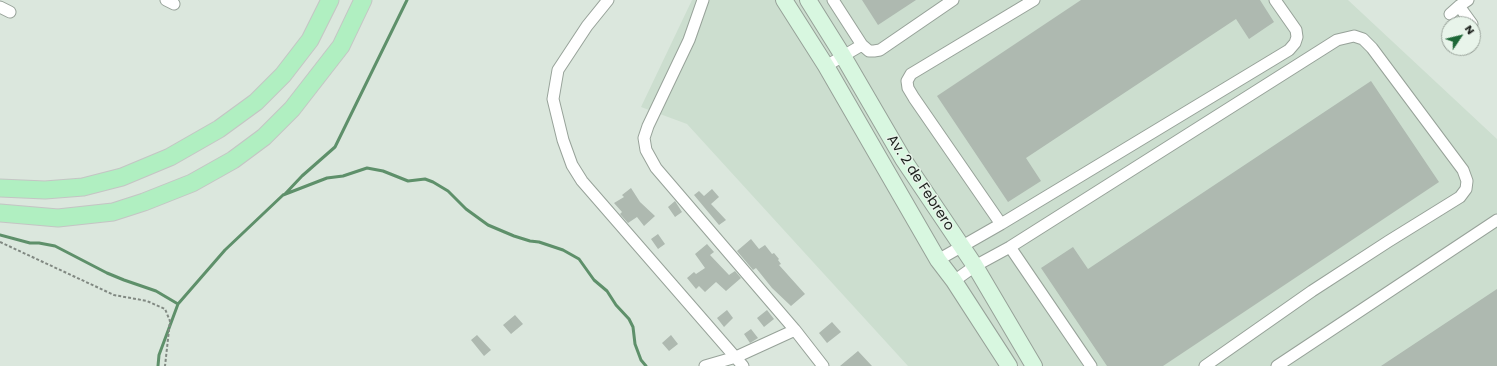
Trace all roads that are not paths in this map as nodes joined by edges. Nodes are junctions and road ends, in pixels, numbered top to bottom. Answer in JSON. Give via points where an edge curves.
{"nodes":[{"id":1,"x":330,"y":0,"type":"edge"},
{"id":2,"x":363,"y":0,"type":"edge"},
{"id":3,"x":608,"y":0,"type":"edge"},
{"id":4,"x":703,"y":0,"type":"edge"},
{"id":5,"x":784,"y":0,"type":"edge"},
{"id":6,"x":808,"y":0,"type":"edge"},
{"id":7,"x":833,"y":0,"type":"edge"},
{"id":8,"x":954,"y":0,"type":"edge"},
{"id":9,"x":1034,"y":0,"type":"edge"},
{"id":10,"x":1275,"y":0,"type":"edge"},
{"id":11,"x":1463,"y":3,"type":"edge"},
{"id":12,"x":1450,"y":14,"type":"dead end"},
{"id":13,"x":1469,"y":16,"type":"edge"},
{"id":14,"x":862,"y":45,"type":"junction"},
{"id":15,"x":842,"y":56,"type":"junction"},
{"id":16,"x":826,"y":66,"type":"junction"},
{"id":17,"x":0,"y":188,"type":"edge"},
{"id":18,"x":0,"y":213,"type":"edge"},
{"id":19,"x":1497,"y":220,"type":"edge"},
{"id":20,"x":1001,"y":224,"type":"junction"},
{"id":21,"x":961,"y":247,"type":"junction"},
{"id":22,"x":1010,"y":247,"type":"junction"},
{"id":23,"x":938,"y":260,"type":"junction"},
{"id":24,"x":975,"y":266,"type":"junction"},
{"id":25,"x":954,"y":281,"type":"junction"},
{"id":26,"x":795,"y":330,"type":"junction"},
{"id":27,"x":740,"y":362,"type":"edge"},
{"id":28,"x":705,"y":366,"type":"edge"},
{"id":29,"x":823,"y":366,"type":"edge"},
{"id":30,"x":1009,"y":366,"type":"edge"},
{"id":31,"x":1034,"y":366,"type":"edge"},
{"id":32,"x":1091,"y":366,"type":"edge"},
{"id":33,"x":1205,"y":366,"type":"edge"},
{"id":34,"x":1277,"y":366,"type":"edge"}],
"edges":[{"from":1,"to":17,"type":"main road","via":[[310,40],[283,75],[256,102],[219,129],[170,157],[122,177],[83,187],[45,190]]},
{"from":2,"to":18,"type":"main road","via":[[341,46],[292,110],[264,137],[232,160],[192,183],[113,212],[58,218]]},
{"from":3,"to":27,"type":"street","via":[[558,70],[553,99],[572,165],[582,181]]},
{"from":4,"to":26,"type":"street","via":[[689,40],[648,126],[644,138],[646,150],[656,168]]},
{"from":5,"to":16,"type":"main road","name":"Av. 2 de Febrero"},
{"from":6,"to":15,"type":"main road","name":"Av. 2 de Febrero"},
{"from":7,"to":14,"type":"street"},
{"from":8,"to":14,"type":"street","via":[[880,50],[869,51]]},
{"from":9,"to":20,"type":"street","via":[[911,74],[907,81],[914,98]]},
{"from":10,"to":20,"type":"street","via":[[1296,30],[1295,43],[1289,50]]},
{"from":11,"to":12,"type":"street"},
{"from":11,"to":13,"type":"street"},
{"from":14,"to":15,"type":"street"},
{"from":15,"to":16,"type":"street"},
{"from":15,"to":21,"type":"main road","name":"Av. 2 de Febrero","via":[[903,159]]},
{"from":16,"to":23,"type":"main road","name":"Av. 2 de Febrero"},
{"from":19,"to":34,"type":"street"},
{"from":20,"to":21,"type":"street"},
{"from":21,"to":23,"type":"street"},
{"from":21,"to":24,"type":"main road","name":"Av. 2 de Febrero"},
{"from":22,"to":24,"type":"street"},
{"from":22,"to":32,"type":"street"},
{"from":22,"to":33,"type":"street","via":[[1337,40],[1354,36],[1363,39],[1463,170],[1467,181],[1466,189],[1460,197],[1312,291]]},
{"from":23,"to":25,"type":"main road","name":"Av. 2 de Febrero"},
{"from":24,"to":25,"type":"street"},
{"from":24,"to":31,"type":"main road","name":"Av. 2 de Febrero"},
{"from":25,"to":30,"type":"main road","name":"Av. 2 de Febrero"},
{"from":26,"to":27,"type":"street"},
{"from":26,"to":29,"type":"street"},
{"from":27,"to":28,"type":"street"}]}
